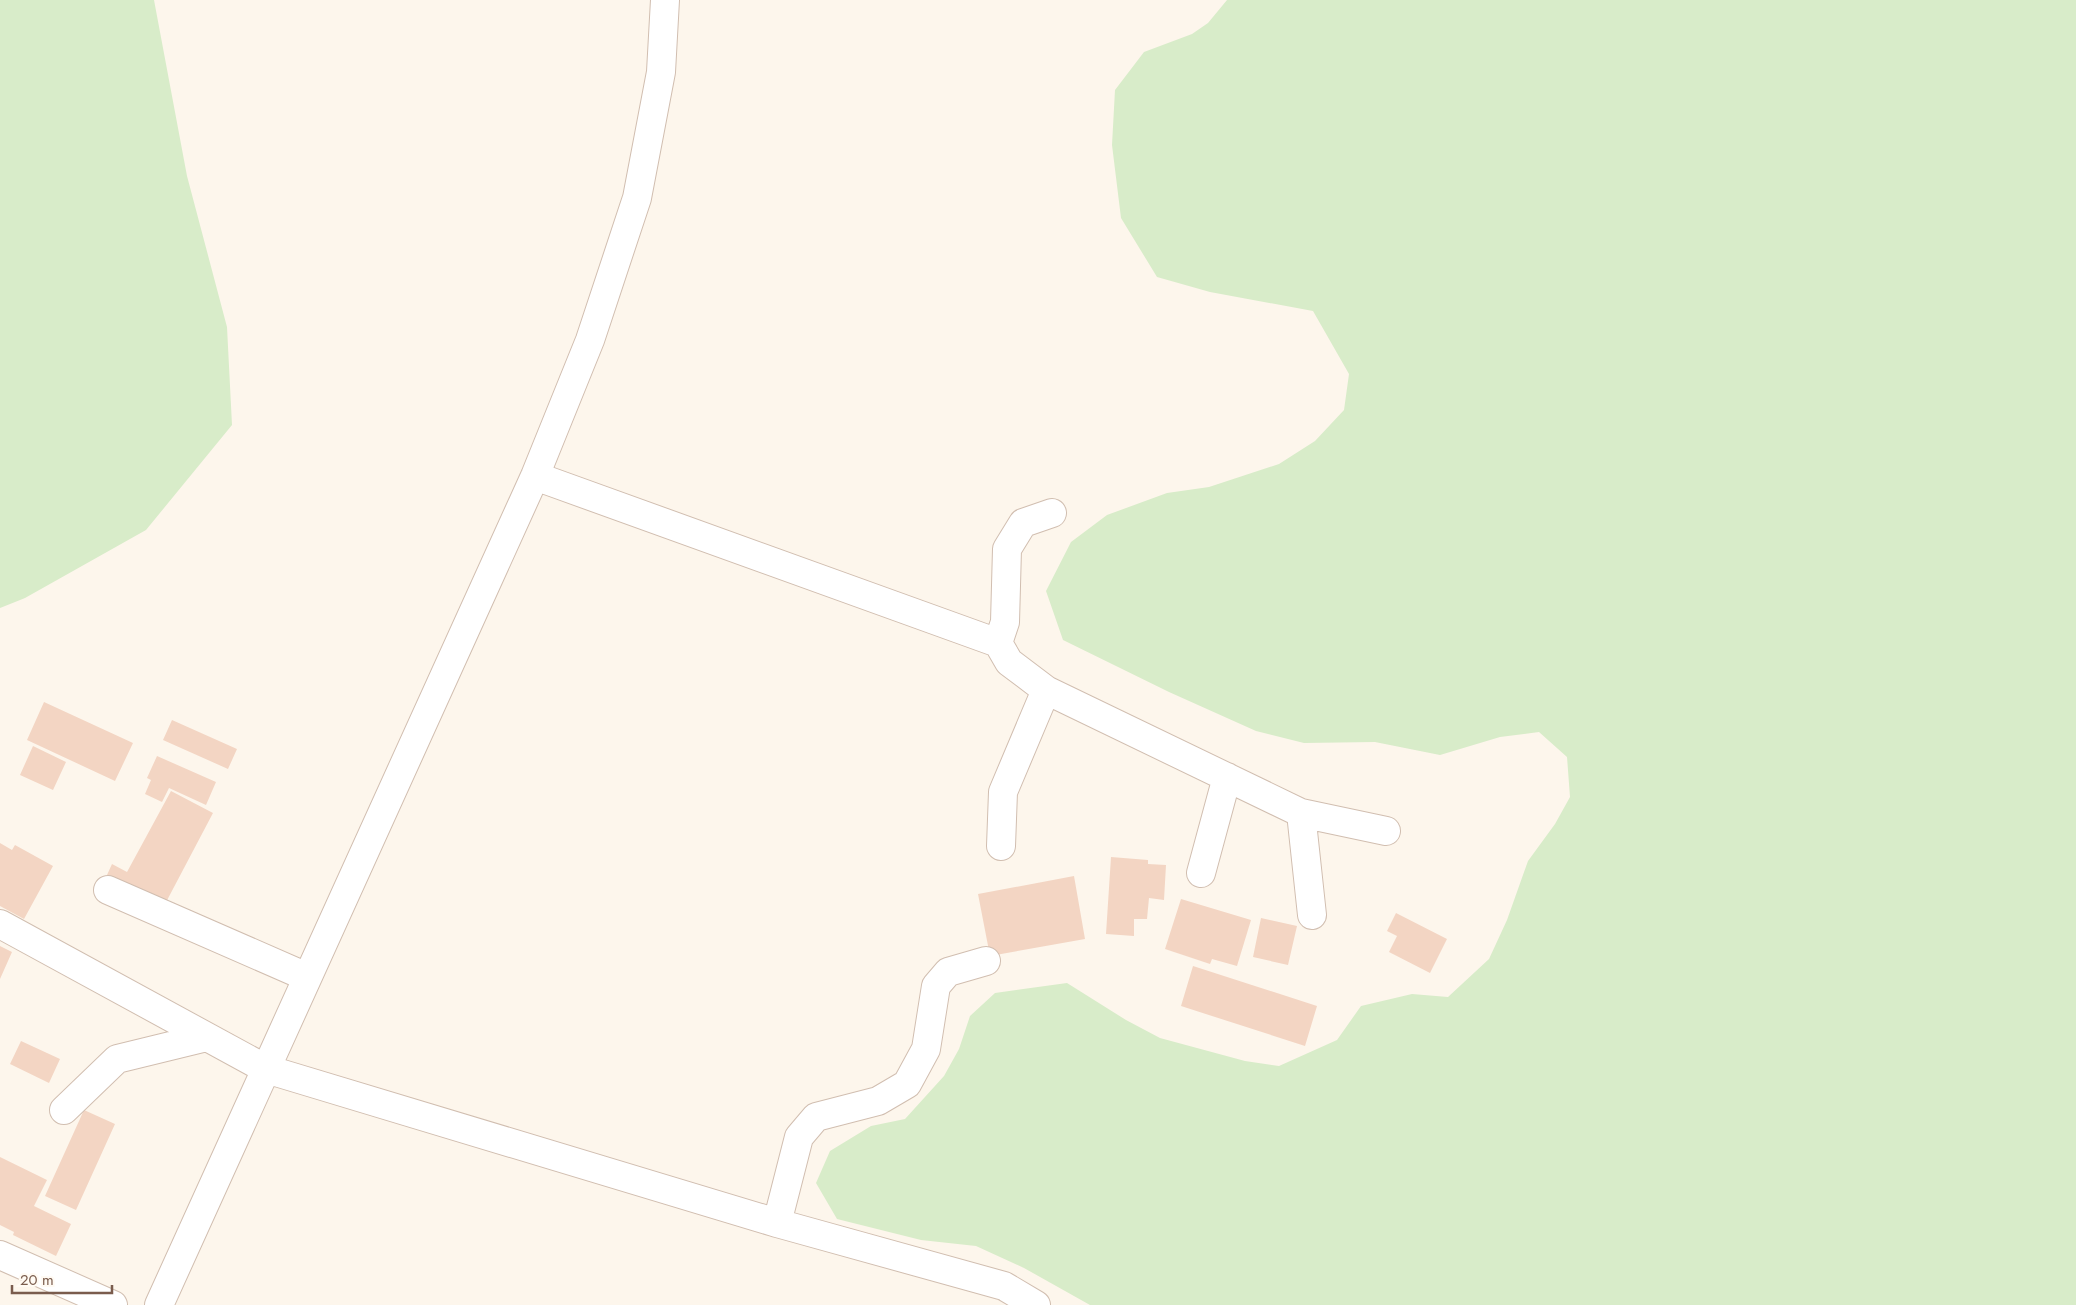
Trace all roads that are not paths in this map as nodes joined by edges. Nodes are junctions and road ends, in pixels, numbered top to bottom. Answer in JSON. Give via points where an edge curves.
{"nodes":[{"id":1,"x":665,"y":0,"type":"edge"},
{"id":2,"x":536,"y":476,"type":"junction"},
{"id":3,"x":1052,"y":513,"type":"dead end"},
{"id":4,"x":998,"y":643,"type":"junction"},
{"id":5,"x":1046,"y":690,"type":"junction"},
{"id":6,"x":1228,"y":778,"type":"junction"},
{"id":7,"x":1301,"y":813,"type":"junction"},
{"id":8,"x":1386,"y":831,"type":"dead end"},
{"id":9,"x":1001,"y":846,"type":"dead end"},
{"id":10,"x":1201,"y":873,"type":"dead end"},
{"id":11,"x":108,"y":890,"type":"dead end"},
{"id":12,"x":1312,"y":915,"type":"dead end"},
{"id":13,"x":0,"y":924,"type":"edge"},
{"id":14,"x":986,"y":961,"type":"dead end"},
{"id":15,"x":307,"y":977,"type":"junction"},
{"id":16,"x":207,"y":1037,"type":"junction"},
{"id":17,"x":266,"y":1068,"type":"junction"},
{"id":18,"x":64,"y":1110,"type":"dead end"},
{"id":19,"x":777,"y":1223,"type":"junction"},
{"id":20,"x":0,"y":1255,"type":"edge"},
{"id":21,"x":114,"y":1305,"type":"edge"},
{"id":22,"x":160,"y":1305,"type":"edge"},
{"id":23,"x":1036,"y":1305,"type":"edge"}],
"edges":[{"from":1,"to":2,"type":"street","via":[[661,72],[637,198],[590,340]]},
{"from":2,"to":4,"type":"street"},
{"from":2,"to":15,"type":"street"},
{"from":3,"to":4,"type":"street","via":[[1023,524],[1007,549],[1005,622]]},
{"from":4,"to":5,"type":"street","via":[[1009,662]]},
{"from":5,"to":6,"type":"street"},
{"from":5,"to":9,"type":"street","via":[[1003,792]]},
{"from":6,"to":7,"type":"street"},
{"from":6,"to":10,"type":"street"},
{"from":7,"to":8,"type":"street"},
{"from":7,"to":12,"type":"street"},
{"from":11,"to":15,"type":"street"},
{"from":13,"to":16,"type":"street"},
{"from":14,"to":19,"type":"street","via":[[948,972],[936,986],[926,1049],[907,1084],[878,1101],[816,1117],[799,1137]]},
{"from":15,"to":17,"type":"street"},
{"from":16,"to":17,"type":"street"},
{"from":16,"to":18,"type":"street","via":[[117,1059]]},
{"from":17,"to":19,"type":"street"},
{"from":17,"to":22,"type":"street"},
{"from":19,"to":23,"type":"street","via":[[1004,1286]]},
{"from":20,"to":21,"type":"street"}]}
